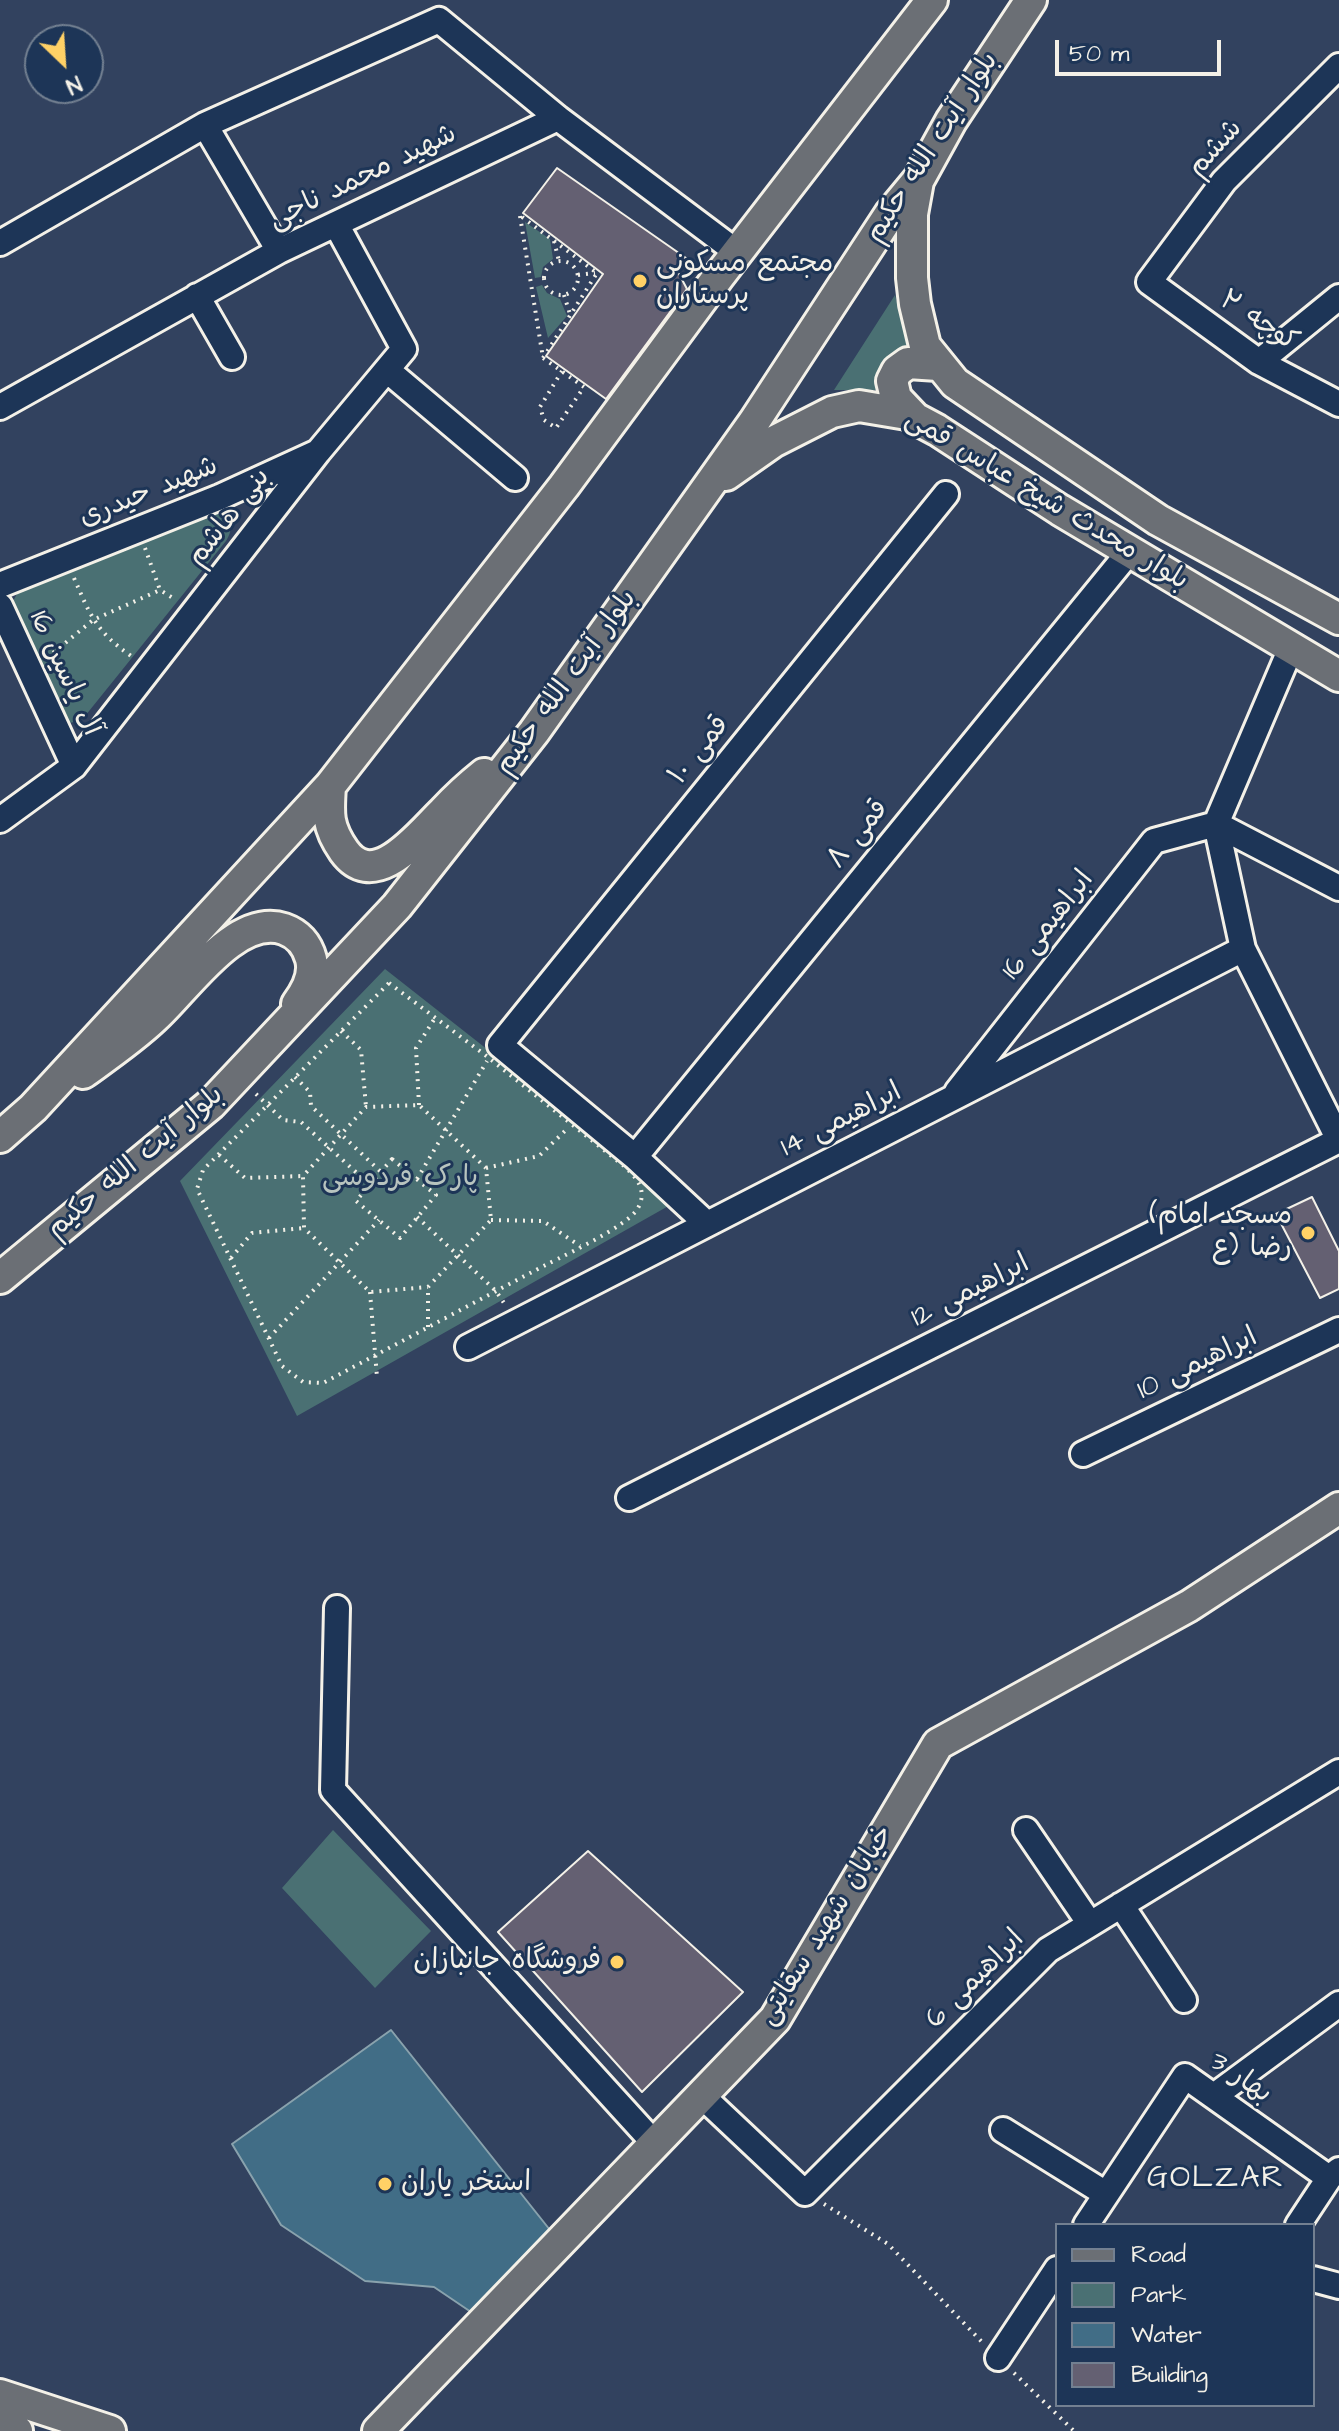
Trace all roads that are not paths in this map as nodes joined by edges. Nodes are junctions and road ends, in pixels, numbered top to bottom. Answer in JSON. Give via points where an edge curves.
{"nodes":[{"id":1,"x":932,"y":0,"type":"edge"},
{"id":2,"x":1031,"y":0,"type":"edge"},
{"id":3,"x":1339,"y":66,"type":"edge"},
{"id":4,"x":558,"y":118,"type":"junction"},
{"id":5,"x":205,"y":125,"type":"junction"},
{"id":6,"x":919,"y":179,"type":"junction"},
{"id":7,"x":336,"y":224,"type":"junction"},
{"id":8,"x":0,"y":243,"type":"edge"},
{"id":9,"x":279,"y":251,"type":"junction"},
{"id":10,"x":738,"y":253,"type":"junction"},
{"id":11,"x":1149,"y":282,"type":"joint"},
{"id":12,"x":197,"y":296,"type":"junction"},
{"id":13,"x":1339,"y":297,"type":"edge"},
{"id":14,"x":232,"y":357,"type":"dead end"},
{"id":15,"x":1259,"y":362,"type":"junction"},
{"id":16,"x":938,"y":365,"type":"junction"},
{"id":17,"x":387,"y":370,"type":"junction"},
{"id":18,"x":1339,"y":404,"type":"edge"},
{"id":19,"x":0,"y":407,"type":"edge"},
{"id":20,"x":914,"y":417,"type":"junction"},
{"id":21,"x":318,"y":452,"type":"junction"},
{"id":22,"x":515,"y":478,"type":"dead end"},
{"id":23,"x":705,"y":490,"type":"junction"},
{"id":24,"x":946,"y":494,"type":"dead end"},
{"id":25,"x":1130,"y":551,"type":"junction"},
{"id":26,"x":0,"y":585,"type":"edge"},
{"id":27,"x":0,"y":607,"type":"edge"},
{"id":28,"x":1339,"y":619,"type":"edge"},
{"id":29,"x":1291,"y":648,"type":"junction"},
{"id":30,"x":1339,"y":676,"type":"edge"},
{"id":31,"x":534,"y":732,"type":"junction"},
{"id":32,"x":74,"y":766,"type":"junction"},
{"id":33,"x":330,"y":786,"type":"junction"},
{"id":34,"x":0,"y":820,"type":"edge"},
{"id":35,"x":1216,"y":824,"type":"junction"},
{"id":36,"x":1339,"y":888,"type":"edge"},
{"id":37,"x":1243,"y":949,"type":"junction"},
{"id":38,"x":271,"y":1042,"type":"junction"},
{"id":39,"x":951,"y":1099,"type":"junction"},
{"id":40,"x":33,"y":1108,"type":"junction"},
{"id":41,"x":0,"y":1137,"type":"edge"},
{"id":42,"x":1339,"y":1140,"type":"edge"},
{"id":43,"x":635,"y":1157,"type":"junction"},
{"id":44,"x":707,"y":1224,"type":"junction"},
{"id":45,"x":0,"y":1278,"type":"edge"},
{"id":46,"x":1339,"y":1330,"type":"edge"},
{"id":47,"x":468,"y":1347,"type":"dead end"},
{"id":48,"x":1083,"y":1454,"type":"dead end"},
{"id":49,"x":629,"y":1498,"type":"dead end"},
{"id":50,"x":1339,"y":1508,"type":"edge"},
{"id":51,"x":337,"y":1608,"type":"dead end"},
{"id":52,"x":1339,"y":1772,"type":"edge"},
{"id":53,"x":1026,"y":1830,"type":"dead end"},
{"id":54,"x":1121,"y":1905,"type":"junction"},
{"id":55,"x":1090,"y":1924,"type":"junction"},
{"id":56,"x":1184,"y":2000,"type":"dead end"},
{"id":57,"x":1339,"y":2004,"type":"edge"},
{"id":58,"x":701,"y":2095,"type":"junction"},
{"id":59,"x":1214,"y":2096,"type":"junction"},
{"id":60,"x":1003,"y":2130,"type":"dead end"},
{"id":61,"x":655,"y":2144,"type":"junction"},
{"id":62,"x":1334,"y":2174,"type":"edge"},
{"id":63,"x":1106,"y":2194,"type":"junction"},
{"id":64,"x":1087,"y":2223,"type":"edge"},
{"id":65,"x":1299,"y":2223,"type":"edge"},
{"id":66,"x":1055,"y":2272,"type":"edge"},
{"id":67,"x":1315,"y":2280,"type":"edge"},
{"id":68,"x":1339,"y":2286,"type":"edge"},
{"id":69,"x":998,"y":2358,"type":"road end"},
{"id":70,"x":0,"y":2395,"type":"edge"},
{"id":71,"x":0,"y":2425,"type":"edge"},
{"id":72,"x":17,"y":2431,"type":"edge"},
{"id":73,"x":110,"y":2431,"type":"edge"},
{"id":74,"x":378,"y":2431,"type":"edge"}],
"edges":[{"from":1,"to":10,"type":"main road"},
{"from":2,"to":6,"type":"main road","name":"بلوار آیت الله حکیم"},
{"from":3,"to":11,"type":"street","name":"ششم","via":[[1224,181]]},
{"from":4,"to":5,"type":"street","via":[[439,20]]},
{"from":4,"to":7,"type":"street","name":"شهید محمد ناجی"},
{"from":4,"to":10,"type":"street"},
{"from":5,"to":8,"type":"street"},
{"from":5,"to":9,"type":"street"},
{"from":6,"to":16,"type":"main road","name":"بلوار محدث شیخ عباس قمی","via":[[912,214],[912,278],[925,346]]},
{"from":6,"to":23,"type":"main road","name":"بلوار آیت الله حکیم","via":[[890,214]]},
{"from":7,"to":9,"type":"street","name":"شهید محمد ناجی"},
{"from":7,"to":17,"type":"street","name":"بنی هاشم","via":[[404,349]]},
{"from":9,"to":12,"type":"street","name":"شهید محمد ناجی"},
{"from":10,"to":33,"type":"main road"},
{"from":11,"to":15,"type":"street","name":"کوچه ۲"},
{"from":12,"to":14,"type":"street"},
{"from":12,"to":19,"type":"street","name":"شهید محمد ناجی"},
{"from":13,"to":15,"type":"street"},
{"from":15,"to":18,"type":"street","name":"کوچه ۲"},
{"from":16,"to":20,"type":"main road","via":[[908,363],[892,381],[896,398]]},
{"from":16,"to":28,"type":"main road","name":"بلوار محدث شیخ عباس قمی","via":[[955,383],[1158,520]]},
{"from":17,"to":21,"type":"street","name":"بنی هاشم"},
{"from":17,"to":22,"type":"street"},
{"from":20,"to":23,"type":"main road","name":"بلوار محدث شیخ عباس قمی","via":[[859,406],[832,412],[773,442]]},
{"from":20,"to":25,"type":"main road","name":"بلوار محدث شیخ عباس قمی"},
{"from":21,"to":26,"type":"street","name":"شهید حیدری"},
{"from":21,"to":32,"type":"street","name":"بنی هاشم"},
{"from":23,"to":31,"type":"main road","name":"بلوار آیت الله حکیم"},
{"from":24,"to":43,"type":"street","name":"قمی ۱۰","via":[[494,1052]]},
{"from":25,"to":29,"type":"main road","name":"بلوار محدث شیخ عباس قمی"},
{"from":25,"to":43,"type":"street","name":"قمی ۸"},
{"from":27,"to":32,"type":"street","name":"آل یاسین 16"},
{"from":29,"to":30,"type":"main road","name":"بلوار محدث شیخ عباس قمی"},
{"from":29,"to":35,"type":"street"},
{"from":31,"to":33,"type":"main road","via":[[461,792],[398,856],[379,866],[350,858],[333,835]]},
{"from":31,"to":38,"type":"main road","name":"بلوار آیت الله حکیم","via":[[397,906]]},
{"from":32,"to":34,"type":"street","name":"بنی هاشم"},
{"from":33,"to":40,"type":"main road"},
{"from":35,"to":36,"type":"street"},
{"from":35,"to":37,"type":"street"},
{"from":35,"to":39,"type":"street","name":"ابراهیمی 16","via":[[1154,841]]},
{"from":37,"to":39,"type":"street","name":"ابراهیمی 14"},
{"from":37,"to":42,"type":"street"},
{"from":38,"to":40,"type":"main road","via":[[308,989],[313,963],[295,933],[275,926],[246,931],[223,947],[156,1017]]},
{"from":38,"to":45,"type":"main road","name":"بلوار آیت الله حکیم","via":[[211,1104]]},
{"from":39,"to":44,"type":"street","name":"ابراهیمی 14"},
{"from":40,"to":41,"type":"main road"},
{"from":42,"to":49,"type":"street","name":"ابراهیمی 12"},
{"from":43,"to":44,"type":"street"},
{"from":44,"to":47,"type":"street","name":"ابراهیمی 14"},
{"from":46,"to":48,"type":"street","name":"ابراهیمی 10"},
{"from":50,"to":58,"type":"main road","name":"خیابان شهید سقایتی","via":[[1189,1606],[938,1744],[775,2019]]},
{"from":51,"to":61,"type":"street","via":[[333,1790]]},
{"from":52,"to":54,"type":"street","name":"ابراهیمی 6"},
{"from":53,"to":55,"type":"street"},
{"from":54,"to":55,"type":"street","name":"ابراهیمی 6"},
{"from":54,"to":56,"type":"street"},
{"from":55,"to":58,"type":"street","name":"ابراهیمی 6","via":[[1048,1950],[805,2193]]},
{"from":57,"to":59,"type":"street"},
{"from":58,"to":61,"type":"main road","name":"خیابان شهید سقایتی"},
{"from":59,"to":62,"type":"street","name":"بهار 3"},
{"from":59,"to":63,"type":"street","name":"بهار 3","via":[[1185,2076]]},
{"from":60,"to":63,"type":"street"},
{"from":61,"to":74,"type":"main road","name":"خیابان شهید سقایتی"},
{"from":62,"to":65,"type":"street"},
{"from":63,"to":64,"type":"street","name":"بهار 3"},
{"from":66,"to":69,"type":"street"},
{"from":67,"to":68,"type":"street"},
{"from":70,"to":73,"type":"main road"},
{"from":71,"to":72,"type":"main road"}]}
